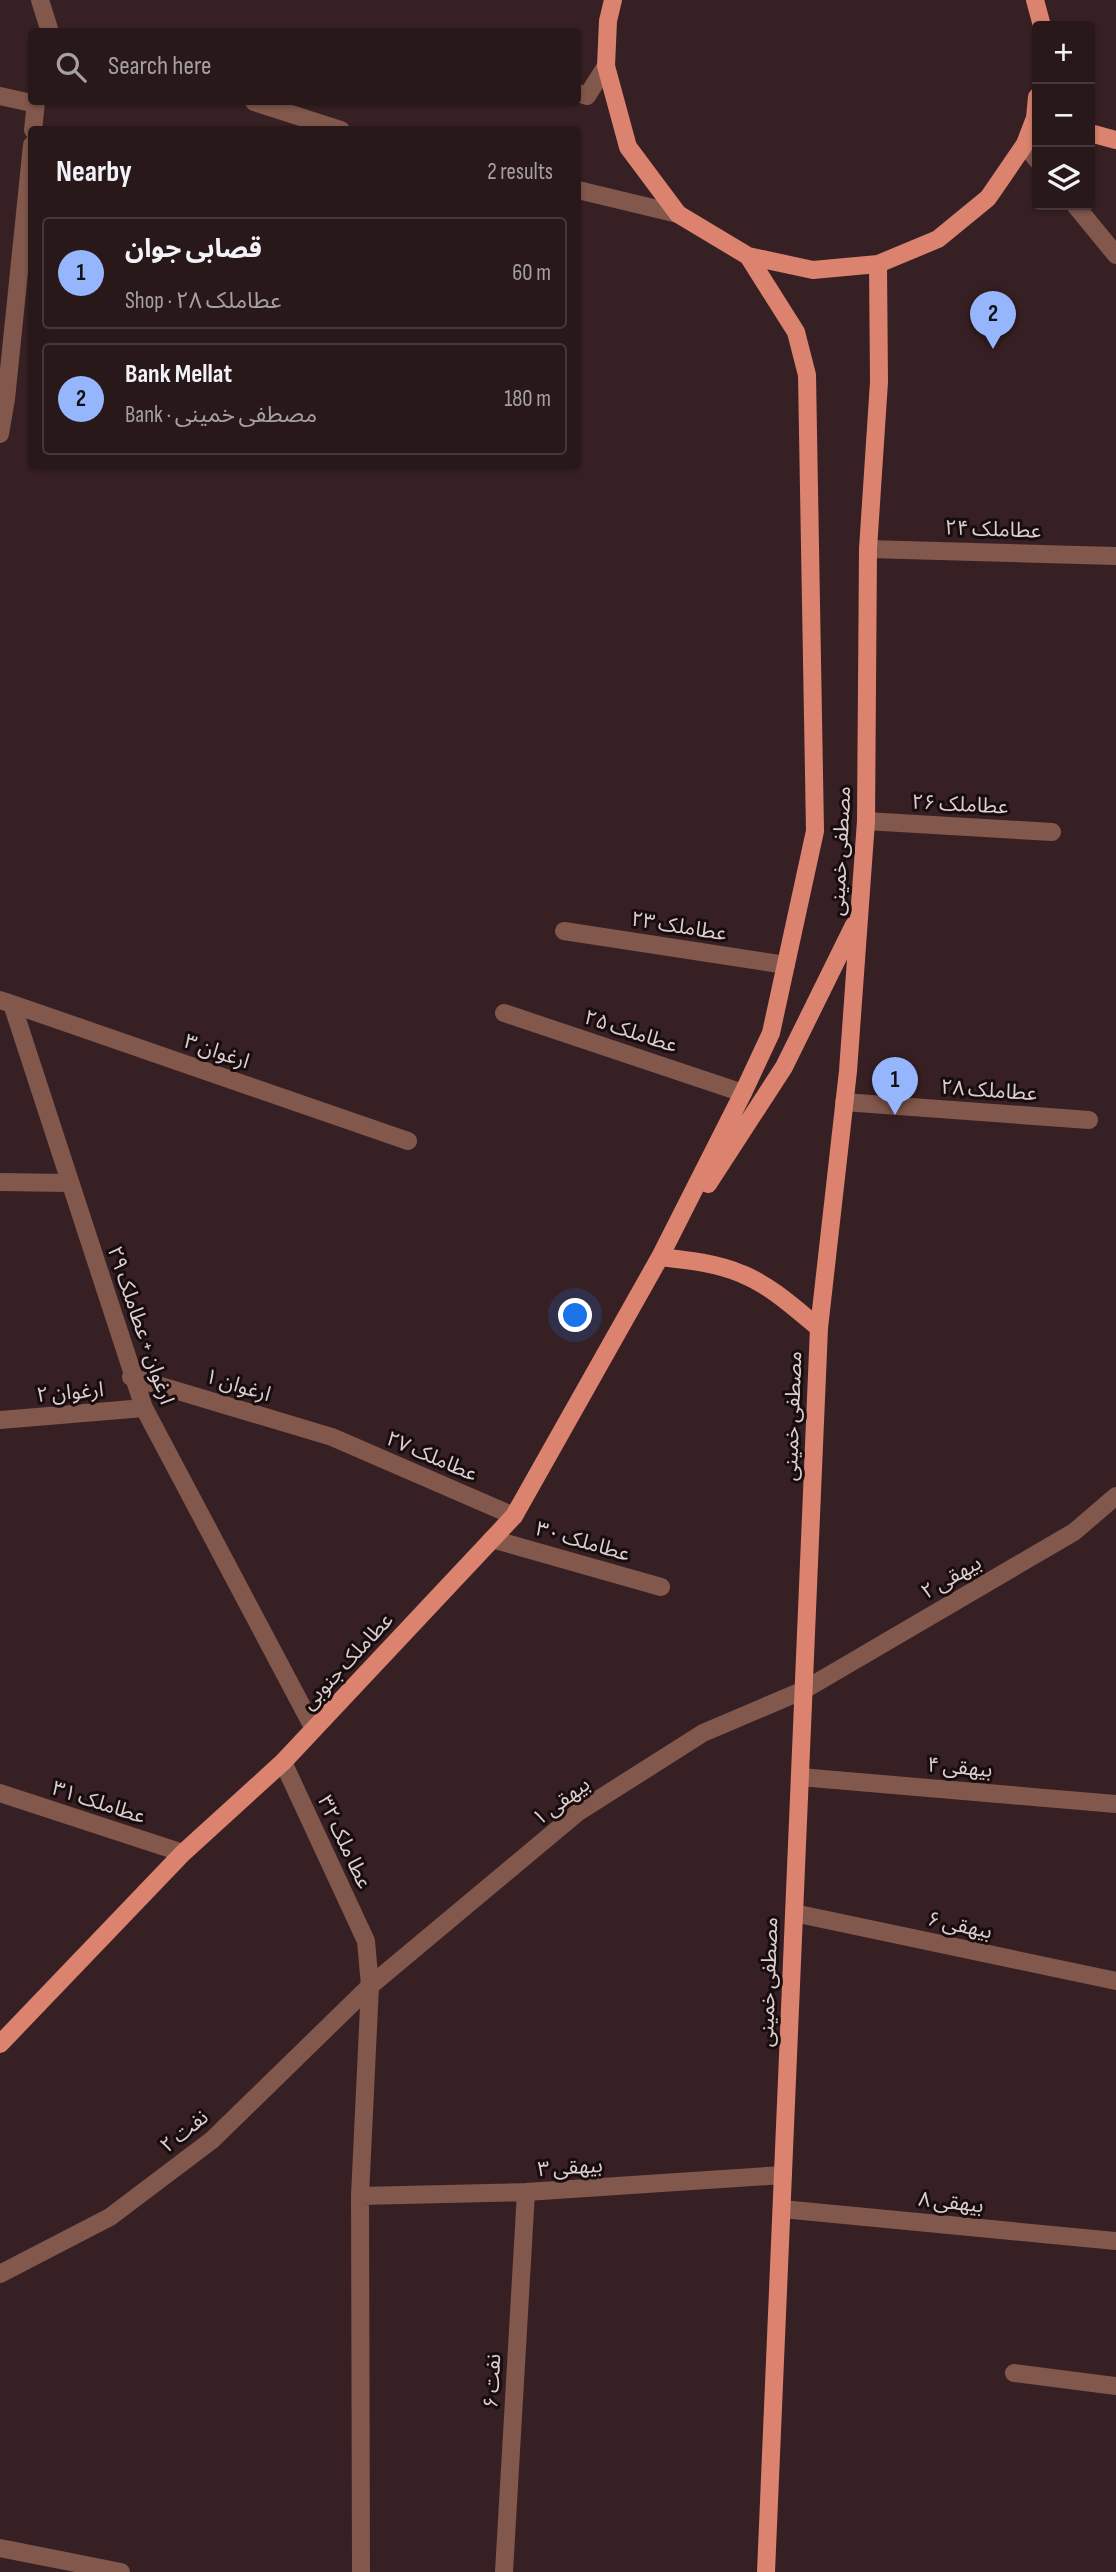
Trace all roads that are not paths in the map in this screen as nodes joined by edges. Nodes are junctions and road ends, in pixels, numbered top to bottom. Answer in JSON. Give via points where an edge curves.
{"nodes":[{"id":1,"x":40,"y":0,"type":"edge"},
{"id":2,"x":613,"y":0,"type":"edge"},
{"id":3,"x":1035,"y":0,"type":"edge"},
{"id":4,"x":1041,"y":21,"type":"edge"},
{"id":5,"x":49,"y":28,"type":"edge"},
{"id":6,"x":606,"y":66,"type":"junction"},
{"id":7,"x":581,"y":94,"type":"edge"},
{"id":8,"x":0,"y":96,"type":"edge"},
{"id":9,"x":28,"y":101,"type":"edge"},
{"id":10,"x":36,"y":105,"type":"edge"},
{"id":11,"x":263,"y":105,"type":"edge"},
{"id":12,"x":33,"y":126,"type":"edge"},
{"id":13,"x":329,"y":126,"type":"edge"},
{"id":14,"x":1032,"y":127,"type":"edge"},
{"id":15,"x":1095,"y":134,"type":"edge"},
{"id":16,"x":1116,"y":140,"type":"edge"},
{"id":17,"x":1025,"y":144,"type":"junction"},
{"id":18,"x":1032,"y":153,"type":"edge"},
{"id":19,"x":28,"y":180,"type":"edge"},
{"id":20,"x":581,"y":191,"type":"edge"},
{"id":21,"x":1079,"y":210,"type":"edge"},
{"id":22,"x":678,"y":214,"type":"junction"},
{"id":23,"x":1116,"y":255,"type":"edge"},
{"id":24,"x":748,"y":256,"type":"junction"},
{"id":25,"x":878,"y":264,"type":"junction"},
{"id":26,"x":3,"y":398,"type":"edge"},
{"id":27,"x":0,"y":434,"type":"edge"},
{"id":28,"x":868,"y":549,"type":"junction"},
{"id":29,"x":1116,"y":555,"type":"edge"},
{"id":30,"x":866,"y":821,"type":"junction"},
{"id":31,"x":1052,"y":832,"type":"dead end"},
{"id":32,"x":859,"y":915,"type":"junction"},
{"id":33,"x":564,"y":931,"type":"dead end"},
{"id":34,"x":786,"y":965,"type":"junction"},
{"id":35,"x":6,"y":1002,"type":"edge"},
{"id":36,"x":504,"y":1013,"type":"dead end"},
{"id":37,"x":743,"y":1093,"type":"junction"},
{"id":38,"x":844,"y":1102,"type":"junction"},
{"id":39,"x":1089,"y":1120,"type":"dead end"},
{"id":40,"x":408,"y":1141,"type":"dead end"},
{"id":41,"x":0,"y":1182,"type":"edge"},
{"id":42,"x":68,"y":1183,"type":"junction"},
{"id":43,"x":660,"y":1257,"type":"junction"},
{"id":44,"x":819,"y":1328,"type":"junction"},
{"id":45,"x":131,"y":1377,"type":"junction"},
{"id":46,"x":144,"y":1408,"type":"junction"},
{"id":47,"x":0,"y":1420,"type":"edge"},
{"id":48,"x":332,"y":1437,"type":"joint"},
{"id":49,"x":1116,"y":1496,"type":"edge"},
{"id":50,"x":514,"y":1516,"type":"junction"},
{"id":51,"x":492,"y":1539,"type":"junction"},
{"id":52,"x":661,"y":1587,"type":"dead end"},
{"id":53,"x":803,"y":1690,"type":"junction"},
{"id":54,"x":314,"y":1729,"type":"junction"},
{"id":55,"x":283,"y":1762,"type":"junction"},
{"id":56,"x":800,"y":1777,"type":"junction"},
{"id":57,"x":0,"y":1793,"type":"edge"},
{"id":58,"x":1116,"y":1804,"type":"edge"},
{"id":59,"x":183,"y":1853,"type":"junction"},
{"id":60,"x":794,"y":1913,"type":"junction"},
{"id":61,"x":1116,"y":1981,"type":"edge"},
{"id":62,"x":370,"y":1986,"type":"junction"},
{"id":63,"x":0,"y":2044,"type":"edge"},
{"id":64,"x":783,"y":2175,"type":"junction"},
{"id":65,"x":526,"y":2192,"type":"junction"},
{"id":66,"x":360,"y":2196,"type":"junction"},
{"id":67,"x":782,"y":2209,"type":"junction"},
{"id":68,"x":1116,"y":2241,"type":"edge"},
{"id":69,"x":0,"y":2274,"type":"edge"},
{"id":70,"x":1014,"y":2373,"type":"dead end"},
{"id":71,"x":1116,"y":2386,"type":"edge"},
{"id":72,"x":0,"y":2548,"type":"edge"},
{"id":73,"x":121,"y":2572,"type":"edge"},
{"id":74,"x":361,"y":2572,"type":"edge"},
{"id":75,"x":504,"y":2572,"type":"edge"},
{"id":76,"x":766,"y":2572,"type":"edge"}],
"edges":[{"from":1,"to":5,"type":"street"},
{"from":2,"to":6,"type":"main road"},
{"from":3,"to":4,"type":"main road"},
{"from":6,"to":7,"type":"street","via":[[587,96]]},
{"from":6,"to":22,"type":"main road","via":[[628,147]]},
{"from":8,"to":9,"type":"street"},
{"from":10,"to":12,"type":"street"},
{"from":11,"to":13,"type":"street"},
{"from":14,"to":17,"type":"main road"},
{"from":15,"to":16,"type":"main road"},
{"from":17,"to":18,"type":"street"},
{"from":17,"to":25,"type":"main road","via":[[988,198],[939,239]]},
{"from":19,"to":26,"type":"street"},
{"from":20,"to":22,"type":"street"},
{"from":21,"to":23,"type":"street"},
{"from":22,"to":24,"type":"main road"},
{"from":24,"to":25,"type":"main road","via":[[813,270]]},
{"from":24,"to":34,"type":"main road","name":"مصطفی خمینی","via":[[796,332],[807,375],[815,831]]},
{"from":25,"to":28,"type":"main road","name":"مصطفی خمینی","via":[[879,382]]},
{"from":26,"to":27,"type":"street"},
{"from":28,"to":29,"type":"street","name":"عطاملک ۲۴"},
{"from":28,"to":30,"type":"main road","name":"مصطفی خمینی"},
{"from":30,"to":31,"type":"street","name":"عطاملک ۲۶"},
{"from":30,"to":32,"type":"main road","name":"مصطفی خمینی"},
{"from":32,"to":38,"type":"main road","name":"مصطفی خمینی"},
{"from":32,"to":43,"type":"main road","via":[[784,1067]]},
{"from":33,"to":34,"type":"street","name":"عطاملک ۲۳"},
{"from":34,"to":37,"type":"main road","name":"مصطفی خمینی","via":[[771,1033]]},
{"from":35,"to":40,"type":"street","name":"ارغوان ۳"},
{"from":35,"to":42,"type":"street","name":"ارغوان + عطاملک ۲۹"},
{"from":36,"to":37,"type":"street","name":"عطاملک ۲۵"},
{"from":37,"to":43,"type":"main road","name":"مصطفی خمینی"},
{"from":38,"to":39,"type":"street","name":"عطاملک ۲۸"},
{"from":38,"to":44,"type":"main road","name":"مصطفی خمینی"},
{"from":41,"to":42,"type":"street"},
{"from":42,"to":45,"type":"street","name":"ارغوان + عطاملک ۲۹"},
{"from":43,"to":44,"type":"main road","via":[[743,1274]]},
{"from":43,"to":50,"type":"main road","name":"عطاملک جنوبی"},
{"from":44,"to":53,"type":"main road","name":"مصطفی خمینی"},
{"from":45,"to":46,"type":"street","name":"ارغوان + عطاملک ۲۹"},
{"from":45,"to":48,"type":"street","name":"ارغوان ۱"},
{"from":46,"to":47,"type":"street","name":"ارغوان ۲"},
{"from":46,"to":54,"type":"street","name":"ارغوان + عطاملک ۲۹"},
{"from":48,"to":50,"type":"street","name":"عطاملک ۲۷"},
{"from":49,"to":53,"type":"street","name":"بیهقی ۲","via":[[1074,1532]]},
{"from":50,"to":51,"type":"main road","name":"عطاملک جنوبی"},
{"from":51,"to":52,"type":"street","name":"عطاملک ۳۰"},
{"from":51,"to":54,"type":"main road","name":"عطاملک جنوبی"},
{"from":53,"to":56,"type":"main road","name":"مصطفی خمینی"},
{"from":53,"to":62,"type":"street","name":"بیهقی ۱","via":[[703,1734],[577,1814]]},
{"from":54,"to":55,"type":"main road","name":"عطاملک جنوبی"},
{"from":55,"to":59,"type":"main road","name":"عطاملک جنوبی"},
{"from":55,"to":62,"type":"street","name":"عطا ملک ۳۲","via":[[366,1941]]},
{"from":56,"to":58,"type":"street","name":"بیهقی ۴"},
{"from":56,"to":60,"type":"main road","name":"مصطفی خمینی"},
{"from":57,"to":59,"type":"street","name":"عطاملک ۳۱"},
{"from":59,"to":63,"type":"main road","name":"عطاملک جنوبی"},
{"from":60,"to":61,"type":"street","name":"بیهقی ۶"},
{"from":60,"to":64,"type":"main road","name":"مصطفی خمینی"},
{"from":62,"to":66,"type":"street","name":"عطا ملک ۳۲"},
{"from":62,"to":69,"type":"street","name":"نفت ۲","via":[[212,2140],[110,2217]]},
{"from":64,"to":65,"type":"street","name":"بیهقی ۳"},
{"from":64,"to":67,"type":"main road","name":"مصطفی خمینی"},
{"from":65,"to":66,"type":"street","name":"بیهقی ۳"},
{"from":65,"to":75,"type":"street","name":"نفت ۶"},
{"from":66,"to":74,"type":"street","name":"عطا ملک ۳۲"},
{"from":67,"to":68,"type":"street","name":"بیهقی ۸"},
{"from":67,"to":76,"type":"main road","name":"مصطفی خمینی"},
{"from":70,"to":71,"type":"street"},
{"from":72,"to":73,"type":"street"}]}
